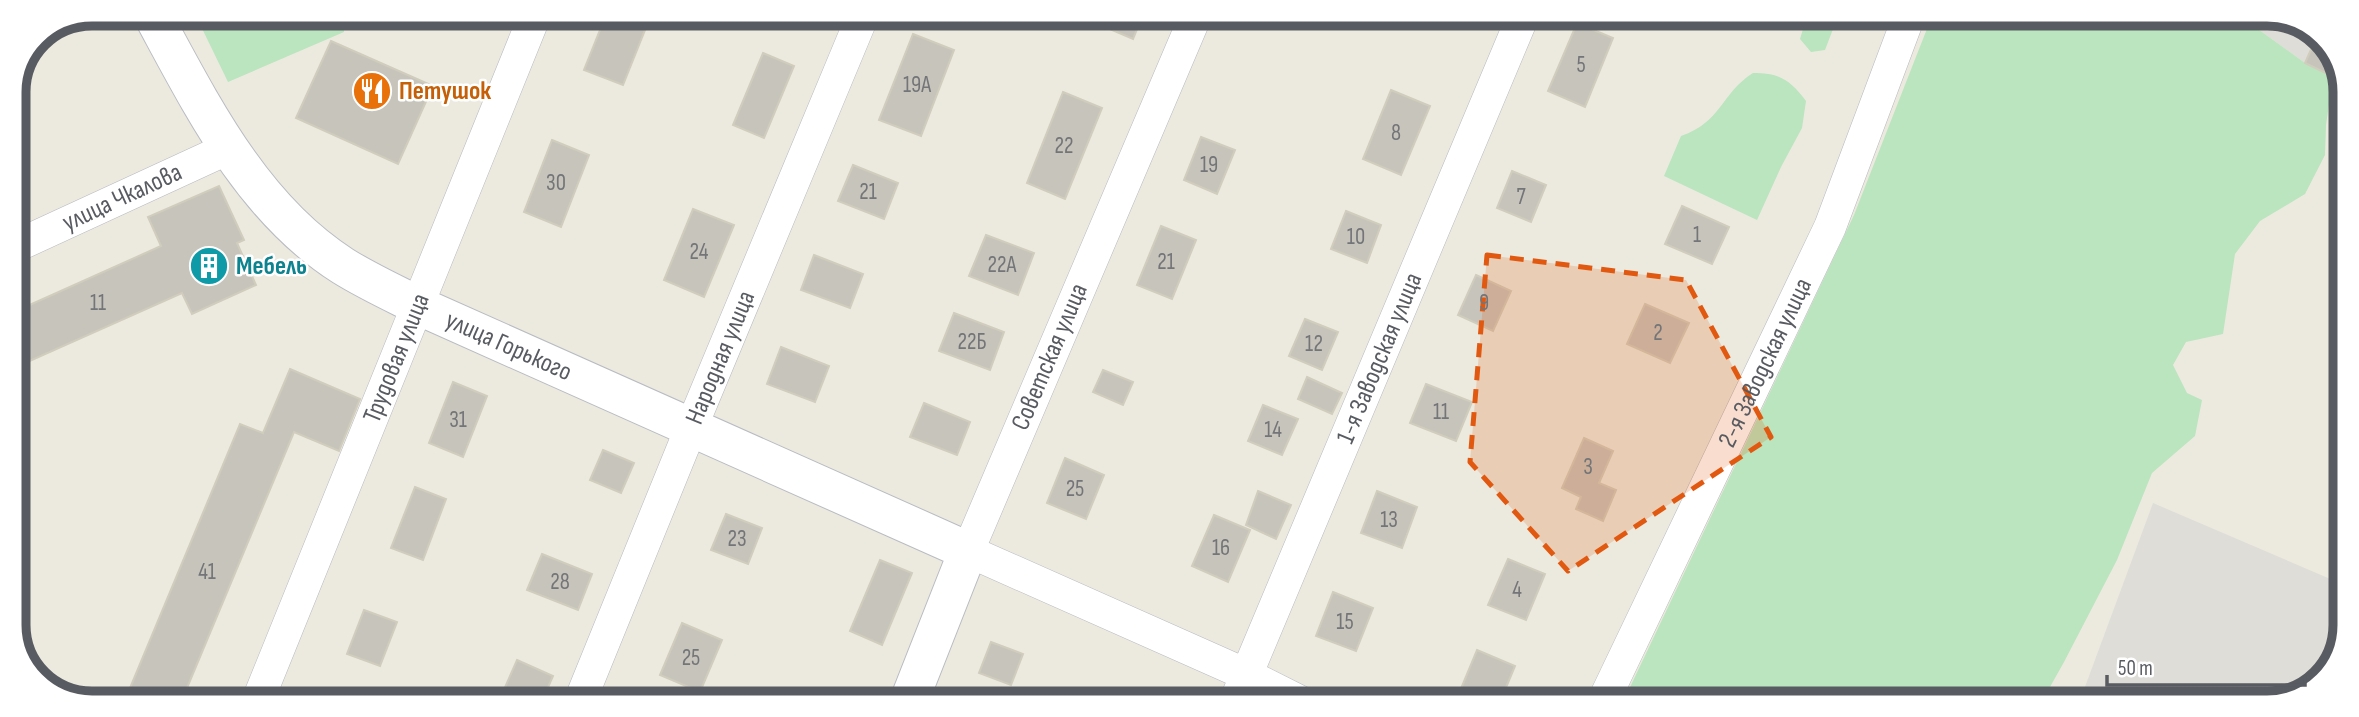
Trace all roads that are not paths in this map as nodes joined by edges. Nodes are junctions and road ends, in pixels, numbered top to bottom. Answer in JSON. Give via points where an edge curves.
{"nodes":[{"id":1,"x":159,"y":26,"type":"edge"},
{"id":2,"x":531,"y":26,"type":"edge"},
{"id":3,"x":858,"y":26,"type":"edge"},
{"id":4,"x":1191,"y":26,"type":"edge"},
{"id":5,"x":1520,"y":26,"type":"edge"},
{"id":6,"x":1905,"y":26,"type":"edge"},
{"id":7,"x":229,"y":148,"type":"junction"},
{"id":8,"x":26,"y":241,"type":"edge"},
{"id":9,"x":419,"y":306,"type":"junction"},
{"id":10,"x":691,"y":428,"type":"junction"},
{"id":11,"x":968,"y":551,"type":"junction"},
{"id":12,"x":1240,"y":688,"type":"edge"},
{"id":13,"x":262,"y":691,"type":"edge"},
{"id":14,"x":584,"y":691,"type":"edge"},
{"id":15,"x":913,"y":691,"type":"edge"},
{"id":16,"x":1608,"y":691,"type":"edge"}],
"edges":[{"from":1,"to":7,"type":"street","name":"улица Горького"},
{"from":2,"to":9,"type":"street","name":"Трудовая улица"},
{"from":3,"to":10,"type":"street","name":"Народная улица"},
{"from":4,"to":11,"type":"street","name":"Советская улица"},
{"from":5,"to":12,"type":"street","name":"1-я Заводская улица"},
{"from":6,"to":16,"type":"street","name":"2-я Заводская улица","via":[[1830,227]]},
{"from":7,"to":8,"type":"street","name":"улица Чкалова"},
{"from":7,"to":9,"type":"street","name":"улица Горького","via":[[254,183],[311,242],[342,265]]},
{"from":9,"to":10,"type":"street","name":"улица Горького"},
{"from":9,"to":13,"type":"street","name":"Трудовая улица"},
{"from":10,"to":11,"type":"street","name":"улица Горького"},
{"from":10,"to":14,"type":"street","name":"Народная улица"},
{"from":11,"to":12,"type":"street"},
{"from":11,"to":15,"type":"street","name":"Советская улица"}]}
